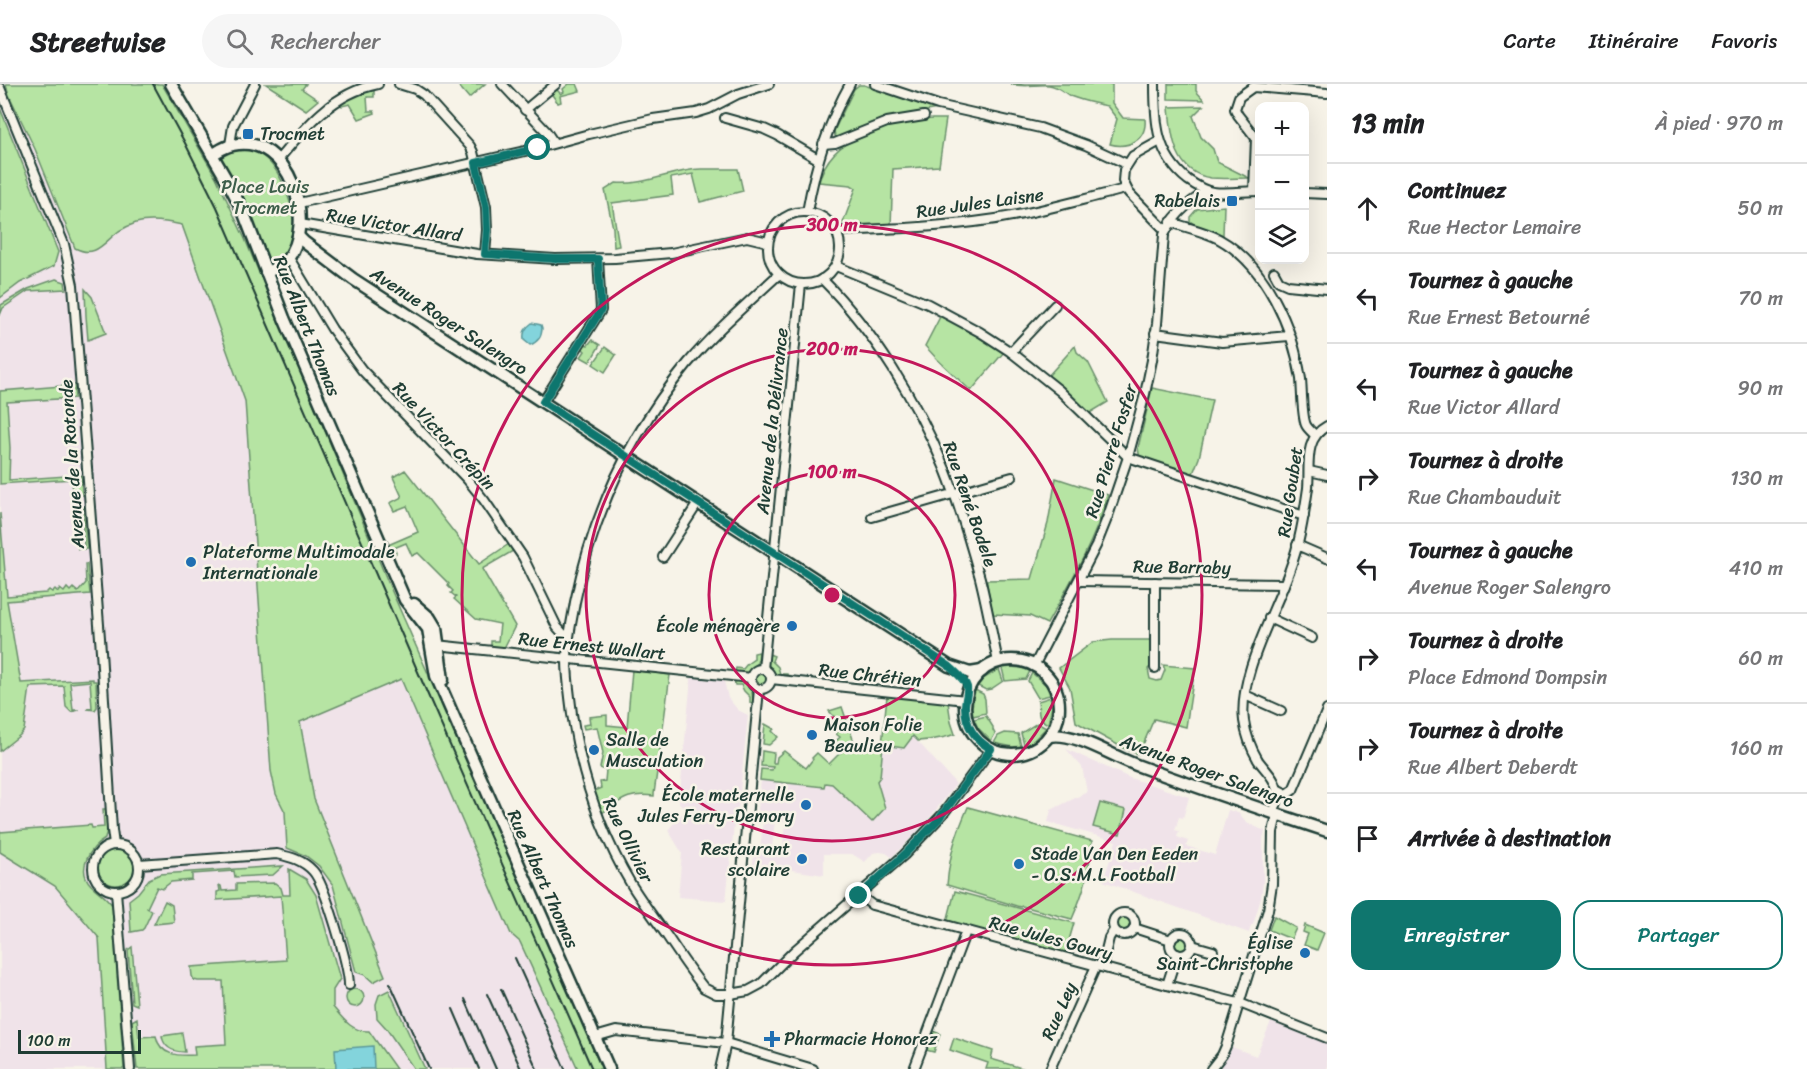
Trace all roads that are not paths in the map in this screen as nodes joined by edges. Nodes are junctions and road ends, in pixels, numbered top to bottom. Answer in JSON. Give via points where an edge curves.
{"nodes":[{"id":1,"x":171,"y":84,"type":"edge"},
{"id":2,"x":255,"y":84,"type":"edge"},
{"id":3,"x":378,"y":84,"type":"edge"},
{"id":4,"x":399,"y":84,"type":"edge"},
{"id":5,"x":502,"y":84,"type":"edge"},
{"id":6,"x":556,"y":84,"type":"edge"},
{"id":7,"x":769,"y":84,"type":"edge"},
{"id":8,"x":850,"y":84,"type":"edge"},
{"id":9,"x":875,"y":84,"type":"edge"},
{"id":10,"x":908,"y":84,"type":"edge"},
{"id":11,"x":1155,"y":84,"type":"edge"},
{"id":12,"x":743,"y":88,"type":"edge"},
{"id":13,"x":1,"y":89,"type":"edge"},
{"id":14,"x":1327,"y":93,"type":"edge"},
{"id":15,"x":904,"y":94,"type":"junction"},
{"id":16,"x":525,"y":110,"type":"junction"},
{"id":17,"x":924,"y":116,"type":"dead end"},
{"id":18,"x":725,"y":118,"type":"dead end"},
{"id":19,"x":1160,"y":141,"type":"junction"},
{"id":20,"x":554,"y":143,"type":"junction"},
{"id":21,"x":823,"y":144,"type":"junction"},
{"id":22,"x":230,"y":145,"type":"junction"},
{"id":23,"x":212,"y":155,"type":"junction"},
{"id":24,"x":1256,"y":156,"type":"edge"},
{"id":25,"x":818,"y":159,"type":"junction"},
{"id":26,"x":278,"y":160,"type":"junction"},
{"id":27,"x":476,"y":163,"type":"junction"},
{"id":28,"x":1127,"y":165,"type":"junction"},
{"id":29,"x":1126,"y":189,"type":"junction"},
{"id":30,"x":1208,"y":191,"type":"junction"},
{"id":31,"x":1255,"y":191,"type":"edge"},
{"id":32,"x":1309,"y":193,"type":"edge"},
{"id":33,"x":1327,"y":194,"type":"edge"},
{"id":34,"x":298,"y":203,"type":"junction"},
{"id":35,"x":807,"y":212,"type":"junction"},
{"id":36,"x":1171,"y":222,"type":"junction"},
{"id":37,"x":299,"y":230,"type":"junction"},
{"id":38,"x":836,"y":231,"type":"junction"},
{"id":39,"x":1166,"y":231,"type":"junction"},
{"id":40,"x":768,"y":242,"type":"junction"},
{"id":41,"x":291,"y":254,"type":"junction"},
{"id":42,"x":485,"y":254,"type":"junction"},
{"id":43,"x":598,"y":259,"type":"junction"},
{"id":44,"x":836,"y":266,"type":"junction"},
{"id":45,"x":1274,"y":272,"type":"dead end"},
{"id":46,"x":267,"y":273,"type":"junction"},
{"id":47,"x":779,"y":274,"type":"junction"},
{"id":48,"x":353,"y":279,"type":"junction"},
{"id":49,"x":822,"y":279,"type":"junction"},
{"id":50,"x":801,"y":284,"type":"junction"},
{"id":51,"x":1327,"y":289,"type":"edge"},
{"id":52,"x":1055,"y":305,"type":"dead end"},
{"id":53,"x":1155,"y":333,"type":"junction"},
{"id":54,"x":1289,"y":336,"type":"junction"},
{"id":55,"x":1011,"y":352,"type":"junction"},
{"id":56,"x":543,"y":402,"type":"junction"},
{"id":57,"x":1327,"y":426,"type":"edge"},
{"id":58,"x":1315,"y":435,"type":"junction"},
{"id":59,"x":626,"y":456,"type":"junction"},
{"id":60,"x":1128,"y":457,"type":"junction"},
{"id":61,"x":1309,"y":471,"type":"junction"},
{"id":62,"x":1327,"y":475,"type":"edge"},
{"id":63,"x":1012,"y":477,"type":"dead end"},
{"id":64,"x":954,"y":494,"type":"junction"},
{"id":65,"x":698,"y":503,"type":"junction"},
{"id":66,"x":1304,"y":516,"type":"junction"},
{"id":67,"x":872,"y":517,"type":"dead end"},
{"id":68,"x":1297,"y":545,"type":"junction"},
{"id":69,"x":774,"y":553,"type":"junction"},
{"id":70,"x":663,"y":557,"type":"dead end"},
{"id":71,"x":1327,"y":558,"type":"edge"},
{"id":72,"x":1078,"y":581,"type":"junction"},
{"id":73,"x":1155,"y":582,"type":"junction"},
{"id":74,"x":1284,"y":584,"type":"junction"},
{"id":75,"x":1269,"y":618,"type":"junction"},
{"id":76,"x":1312,"y":638,"type":"dead end"},
{"id":77,"x":568,"y":639,"type":"junction"},
{"id":78,"x":435,"y":645,"type":"junction"},
{"id":79,"x":567,"y":659,"type":"junction"},
{"id":80,"x":998,"y":662,"type":"junction"},
{"id":81,"x":949,"y":666,"type":"junction"},
{"id":82,"x":1034,"y":666,"type":"junction"},
{"id":83,"x":1155,"y":668,"type":"dead end"},
{"id":84,"x":763,"y":669,"type":"junction"},
{"id":85,"x":982,"y":671,"type":"junction"},
{"id":86,"x":751,"y":678,"type":"junction"},
{"id":87,"x":771,"y":680,"type":"junction"},
{"id":88,"x":759,"y":689,"type":"junction"},
{"id":89,"x":1245,"y":695,"type":"junction"},
{"id":90,"x":967,"y":697,"type":"junction"},
{"id":91,"x":1327,"y":710,"type":"edge"},
{"id":92,"x":1281,"y":711,"type":"dead end"},
{"id":93,"x":1058,"y":716,"type":"junction"},
{"id":94,"x":1049,"y":736,"type":"junction"},
{"id":95,"x":1078,"y":739,"type":"junction"},
{"id":96,"x":991,"y":749,"type":"junction"},
{"id":97,"x":1277,"y":789,"type":"junction"},
{"id":98,"x":1275,"y":814,"type":"junction"},
{"id":99,"x":1327,"y":831,"type":"edge"},
{"id":100,"x":114,"y":845,"type":"junction"},
{"id":101,"x":139,"y":864,"type":"junction"},
{"id":102,"x":116,"y":891,"type":"junction"},
{"id":103,"x":859,"y":896,"type":"junction"},
{"id":104,"x":1134,"y":928,"type":"junction"},
{"id":105,"x":1114,"y":930,"type":"junction"},
{"id":106,"x":966,"y":931,"type":"junction"},
{"id":107,"x":1171,"y":940,"type":"junction"},
{"id":108,"x":1192,"y":945,"type":"junction"},
{"id":109,"x":1214,"y":951,"type":"dead end"},
{"id":110,"x":1177,"y":954,"type":"junction"},
{"id":111,"x":1099,"y":966,"type":"junction"},
{"id":112,"x":349,"y":985,"type":"dead end"},
{"id":113,"x":1167,"y":985,"type":"junction"},
{"id":114,"x":730,"y":994,"type":"junction"},
{"id":115,"x":1239,"y":1003,"type":"junction"},
{"id":116,"x":595,"y":1037,"type":"junction"},
{"id":117,"x":1327,"y":1038,"type":"edge"},
{"id":118,"x":726,"y":1043,"type":"junction"},
{"id":119,"x":130,"y":1069,"type":"edge"},
{"id":120,"x":609,"y":1069,"type":"edge"},
{"id":121,"x":720,"y":1069,"type":"edge"},
{"id":122,"x":813,"y":1069,"type":"edge"},
{"id":123,"x":914,"y":1069,"type":"edge"},
{"id":124,"x":1050,"y":1069,"type":"edge"},
{"id":125,"x":1211,"y":1069,"type":"edge"}],
"edges":[{"from":1,"to":23,"type":"street","name":"Rue Albert Thomas"},
{"from":2,"to":22,"type":"street","via":[[233,126]]},
{"from":3,"to":26,"type":"street","via":[[324,109]]},
{"from":4,"to":27,"type":"street","via":[[428,99],[470,146]]},
{"from":5,"to":16,"type":"street"},
{"from":6,"to":16,"type":"street"},
{"from":7,"to":12,"type":"street"},
{"from":8,"to":21,"type":"street"},
{"from":9,"to":15,"type":"street"},
{"from":10,"to":15,"type":"street"},
{"from":11,"to":19,"type":"street"},
{"from":12,"to":20,"type":"street","via":[[710,109]]},
{"from":13,"to":100,"type":"street","name":"Avenue de la Rotonde","via":[[64,244],[73,285]]},
{"from":14,"to":24,"type":"street","via":[[1253,87],[1239,97],[1236,112],[1256,138]]},
{"from":15,"to":28,"type":"street","via":[[1040,128]]},
{"from":16,"to":20,"type":"street"},
{"from":17,"to":21,"type":"street","via":[[887,122]]},
{"from":18,"to":25,"type":"street","via":[[764,129]]},
{"from":19,"to":28,"type":"street","via":[[1136,154]]},
{"from":19,"to":30,"type":"street","via":[[1176,170]]},
{"from":20,"to":27,"type":"street"},
{"from":21,"to":25,"type":"street"},
{"from":22,"to":23,"type":"street"},
{"from":22,"to":26,"type":"street","via":[[259,147]]},
{"from":23,"to":46,"type":"street","name":"Rue Albert Thomas","via":[[243,211]]},
{"from":25,"to":35,"type":"street"},
{"from":26,"to":34,"type":"street","via":[[287,172]]},
{"from":27,"to":34,"type":"street"},
{"from":27,"to":42,"type":"street","via":[[486,207]]},
{"from":28,"to":29,"type":"street","via":[[1123,176]]},
{"from":29,"to":38,"type":"street","name":"Rue Jules Laisne","via":[[984,221]]},
{"from":29,"to":39,"type":"street"},
{"from":30,"to":31,"type":"street"},
{"from":30,"to":36,"type":"street","name":"Rue Pierre Fosfer","via":[[1184,207]]},
{"from":32,"to":33,"type":"street"},
{"from":34,"to":37,"type":"street"},
{"from":35,"to":38,"type":"street","via":[[821,216]]},
{"from":35,"to":40,"type":"street","via":[[778,223]]},
{"from":36,"to":39,"type":"street","name":"Rue Pierre Fosfer"},
{"from":36,"to":54,"type":"street","name":"Rue Goubet","via":[[1216,237],[1242,256],[1267,285]]},
{"from":37,"to":41,"type":"street"},
{"from":37,"to":42,"type":"street","name":"Rue Victor Allard"},
{"from":37,"to":48,"type":"street","name":"Avenue Roger Salengro","via":[[304,242]]},
{"from":38,"to":44,"type":"street","via":[[840,246]]},
{"from":39,"to":53,"type":"street","name":"Rue Pierre Fosfer"},
{"from":40,"to":43,"type":"street","name":"Rue Victor Allard","via":[[747,237],[671,253]]},
{"from":40,"to":47,"type":"street","via":[[770,260]]},
{"from":41,"to":46,"type":"street","via":[[282,265]]},
{"from":41,"to":48,"type":"street","name":"Avenue Roger Salengro","via":[[296,249],[304,251]]},
{"from":41,"to":77,"type":"street","name":"Rue Victor Crépin","via":[[332,329],[365,374],[484,500],[523,557],[557,627]]},
{"from":42,"to":43,"type":"street","name":"Rue Victor Allard"},
{"from":43,"to":56,"type":"street","via":[[601,310]]},
{"from":44,"to":49,"type":"street"},
{"from":44,"to":55,"type":"street","via":[[934,307]]},
{"from":45,"to":51,"type":"street","via":[[1279,281],[1288,285]]},
{"from":46,"to":78,"type":"street","name":"Rue Albert Thomas","via":[[408,605],[428,629]]},
{"from":47,"to":50,"type":"street"},
{"from":47,"to":59,"type":"street","name":"Rue Ollivier","via":[[690,361]]},
{"from":48,"to":56,"type":"street","name":"Avenue Roger Salengro"},
{"from":49,"to":50,"type":"street"},
{"from":49,"to":64,"type":"street","name":"Rue René Bodele","via":[[864,329],[902,385],[933,441]]},
{"from":50,"to":69,"type":"street","name":"Avenue de la Délivrance"},
{"from":52,"to":55,"type":"street"},
{"from":53,"to":54,"type":"street","via":[[1228,342]]},
{"from":53,"to":60,"type":"street","name":"Rue Pierre Fosfer","via":[[1145,394]]},
{"from":54,"to":58,"type":"street","name":"Rue Goubet","via":[[1300,375],[1305,424]]},
{"from":55,"to":60,"type":"street","via":[[1060,390]]},
{"from":56,"to":59,"type":"street","name":"Avenue Roger Salengro"},
{"from":57,"to":58,"type":"street"},
{"from":58,"to":61,"type":"street","name":"Rue Goubet"},
{"from":59,"to":65,"type":"street","name":"Avenue Roger Salengro"},
{"from":59,"to":77,"type":"street","name":"Rue Ollivier","via":[[594,530]]},
{"from":60,"to":66,"type":"street"},
{"from":60,"to":72,"type":"street","name":"Rue Pierre Fosfer","via":[[1108,516]]},
{"from":61,"to":62,"type":"street"},
{"from":61,"to":66,"type":"street","name":"Rue Goubet"},
{"from":63,"to":64,"type":"street"},
{"from":64,"to":67,"type":"street"},
{"from":64,"to":80,"type":"street","name":"Rue René Bodele","via":[[980,578]]},
{"from":65,"to":69,"type":"street","name":"Avenue Roger Salengro"},
{"from":65,"to":70,"type":"street"},
{"from":66,"to":68,"type":"street","name":"Rue Goubet"},
{"from":68,"to":71,"type":"street"},
{"from":68,"to":74,"type":"street","name":"Rue Goubet"},
{"from":69,"to":81,"type":"street","name":"Avenue Roger Salengro"},
{"from":69,"to":84,"type":"street","name":"Avenue de la Délivrance"},
{"from":72,"to":73,"type":"street","name":"Rue Barraby"},
{"from":72,"to":82,"type":"street","name":"Rue Pierre Fosfer"},
{"from":73,"to":74,"type":"street","name":"Rue Barraby"},
{"from":73,"to":83,"type":"street"},
{"from":74,"to":75,"type":"street","name":"Rue Goubet"},
{"from":75,"to":76,"type":"street"},
{"from":75,"to":89,"type":"street","name":"Rue Goubet"},
{"from":77,"to":79,"type":"street","name":"Rue Ollivier"},
{"from":78,"to":79,"type":"street","name":"Rue Ernest Wallart"},
{"from":78,"to":116,"type":"street","name":"Rue Albert Thomas","via":[[434,672]]},
{"from":79,"to":86,"type":"street","name":"Rue Ernest Wallart"},
{"from":79,"to":114,"type":"street","name":"Rue Ollivier","via":[[584,774],[618,859],[701,984],[711,992]]},
{"from":80,"to":82,"type":"street","via":[[1017,660]]},
{"from":80,"to":85,"type":"street"},
{"from":81,"to":85,"type":"street","name":"Avenue Roger Salengro","via":[[970,674]]},
{"from":81,"to":90,"type":"street","name":"Avenue Roger Salengro","via":[[964,680]]},
{"from":82,"to":93,"type":"street","via":[[1054,687]]},
{"from":84,"to":86,"type":"street","via":[[753,672]]},
{"from":84,"to":87,"type":"street"},
{"from":85,"to":90,"type":"street"},
{"from":86,"to":88,"type":"street"},
{"from":87,"to":88,"type":"street"},
{"from":87,"to":90,"type":"street","name":"Rue Chrétien"},
{"from":88,"to":114,"type":"street"},
{"from":89,"to":92,"type":"street"},
{"from":89,"to":97,"type":"street","name":"Rue Goubet","via":[[1244,724],[1250,743]]},
{"from":90,"to":96,"type":"street","via":[[966,718],[971,730]]},
{"from":91,"to":97,"type":"street","via":[[1293,790],[1287,794]]},
{"from":93,"to":94,"type":"street"},
{"from":93,"to":95,"type":"street","name":"Avenue Roger Salengro"},
{"from":94,"to":95,"type":"street","name":"Avenue Roger Salengro"},
{"from":94,"to":96,"type":"street","via":[[1025,752]]},
{"from":95,"to":98,"type":"street","name":"Avenue Roger Salengro","via":[[1140,767]]},
{"from":96,"to":103,"type":"street","via":[[938,820]]},
{"from":97,"to":98,"type":"street"},
{"from":98,"to":99,"type":"street","name":"Avenue Roger Salengro"},
{"from":98,"to":115,"type":"street","via":[[1268,910]]},
{"from":100,"to":101,"type":"street","via":[[132,851]]},
{"from":100,"to":102,"type":"street","via":[[99,852],[93,869],[101,886]]},
{"from":101,"to":102,"type":"street","via":[[135,882]]},
{"from":101,"to":112,"type":"street","via":[[277,854],[295,858],[320,879]]},
{"from":102,"to":119,"type":"street"},
{"from":103,"to":106,"type":"street","name":"Rue Jules Goury","via":[[872,905]]},
{"from":103,"to":114,"type":"street","via":[[757,987]]},
{"from":104,"to":105,"type":"street","via":[[1125,935]]},
{"from":104,"to":105,"type":"street","via":[[1132,917],[1122,913],[1113,919]]},
{"from":104,"to":107,"type":"street"},
{"from":105,"to":111,"type":"street","name":"Rue Ley"},
{"from":106,"to":111,"type":"street","name":"Rue Jules Goury"},
{"from":106,"to":123,"type":"street"},
{"from":107,"to":108,"type":"street","via":[[1182,933],[1190,937]]},
{"from":107,"to":110,"type":"street","via":[[1171,948]]},
{"from":108,"to":109,"type":"street"},
{"from":108,"to":110,"type":"street","via":[[1187,953]]},
{"from":110,"to":113,"type":"street"},
{"from":111,"to":113,"type":"street","name":"Rue Jules Goury"},
{"from":111,"to":124,"type":"street","name":"Rue Ley"},
{"from":113,"to":115,"type":"street","name":"Rue Jules Goury"},
{"from":114,"to":118,"type":"street"},
{"from":115,"to":117,"type":"street","name":"Rue Jules Goury"},
{"from":115,"to":125,"type":"street","via":[[1224,1051]]},
{"from":116,"to":118,"type":"street","via":[[616,1031]]},
{"from":116,"to":120,"type":"street","name":"Rue Albert Thomas"},
{"from":118,"to":121,"type":"street"},
{"from":118,"to":122,"type":"street"}]}
